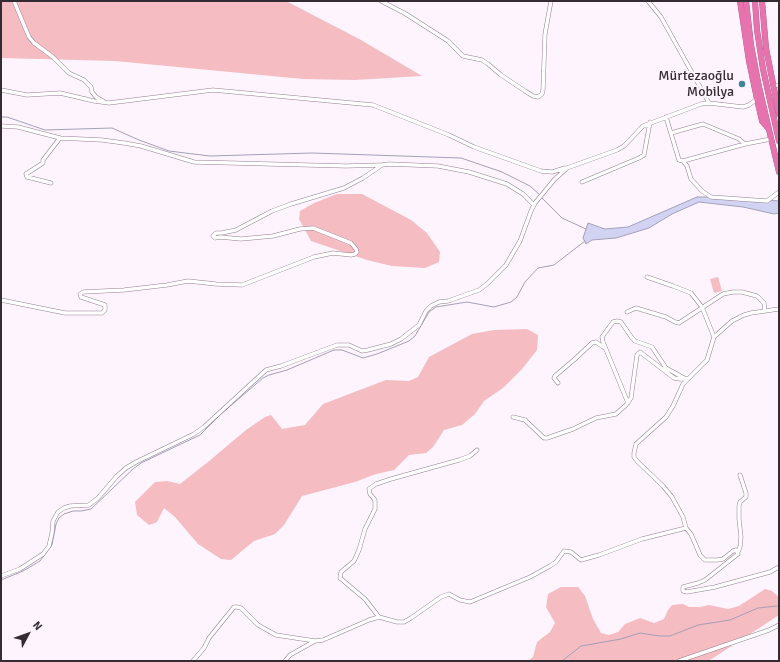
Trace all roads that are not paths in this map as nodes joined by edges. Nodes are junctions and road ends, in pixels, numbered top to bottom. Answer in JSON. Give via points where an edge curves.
{"nodes":[{"id":1,"x":14,"y":1,"type":"edge"},
{"id":2,"x":381,"y":1,"type":"edge"},
{"id":3,"x":551,"y":1,"type":"edge"},
{"id":4,"x":648,"y":1,"type":"edge"},
{"id":5,"x":740,"y":1,"type":"edge"},
{"id":6,"x":746,"y":1,"type":"edge"},
{"id":7,"x":755,"y":1,"type":"edge"},
{"id":8,"x":762,"y":1,"type":"edge"},
{"id":9,"x":776,"y":86,"type":"edge"},
{"id":10,"x":1,"y":90,"type":"edge"},
{"id":11,"x":756,"y":99,"type":"junction"},
{"id":12,"x":106,"y":102,"type":"junction"},
{"id":13,"x":709,"y":103,"type":"junction"},
{"id":14,"x":779,"y":114,"type":"edge"},
{"id":15,"x":666,"y":117,"type":"junction"},
{"id":16,"x":650,"y":122,"type":"junction"},
{"id":17,"x":1,"y":126,"type":"edge"},
{"id":18,"x":768,"y":128,"type":"junction"},
{"id":19,"x":671,"y":133,"type":"junction"},
{"id":20,"x":60,"y":138,"type":"junction"},
{"id":21,"x":771,"y":139,"type":"junction"},
{"id":22,"x":779,"y":141,"type":"edge"},
{"id":23,"x":745,"y":144,"type":"junction"},
{"id":24,"x":683,"y":161,"type":"junction"},
{"id":25,"x":382,"y":165,"type":"junction"},
{"id":26,"x":567,"y":168,"type":"junction"},
{"id":27,"x":779,"y":172,"type":"edge"},
{"id":28,"x":582,"y":182,"type":"dead end"},
{"id":29,"x":51,"y":183,"type":"dead end"},
{"id":30,"x":779,"y":192,"type":"edge"},
{"id":31,"x":534,"y":204,"type":"junction"},
{"id":32,"x":647,"y":277,"type":"dead end"},
{"id":33,"x":1,"y":300,"type":"edge"},
{"id":34,"x":702,"y":307,"type":"junction"},
{"id":35,"x":779,"y":309,"type":"edge"},
{"id":36,"x":765,"y":311,"type":"junction"},
{"id":37,"x":627,"y":312,"type":"dead end"},
{"id":38,"x":714,"y":336,"type":"junction"},
{"id":39,"x":604,"y":347,"type":"junction"},
{"id":40,"x":684,"y":378,"type":"junction"},
{"id":41,"x":689,"y":378,"type":"junction"},
{"id":42,"x":558,"y":383,"type":"dead end"},
{"id":43,"x":628,"y":403,"type":"junction"},
{"id":44,"x":514,"y":417,"type":"dead end"},
{"id":45,"x":477,"y":450,"type":"dead end"},
{"id":46,"x":740,"y":475,"type":"dead end"},
{"id":47,"x":686,"y":528,"type":"junction"},
{"id":48,"x":738,"y":552,"type":"junction"},
{"id":49,"x":779,"y":567,"type":"edge"},
{"id":50,"x":1,"y":576,"type":"edge"},
{"id":51,"x":379,"y":617,"type":"junction"},
{"id":52,"x":779,"y":624,"type":"edge"},
{"id":53,"x":315,"y":641,"type":"junction"},
{"id":54,"x":193,"y":661,"type":"edge"},
{"id":55,"x":286,"y":661,"type":"edge"},
{"id":56,"x":679,"y":661,"type":"edge"}],
"edges":[{"from":1,"to":12,"type":"street","via":[[34,43],[69,73],[84,80],[96,97]]},
{"from":2,"to":3,"type":"street","via":[[448,41],[463,56],[482,60],[525,91],[538,97],[543,90],[545,34]]},
{"from":4,"to":13,"type":"street","via":[[661,17]]},
{"from":5,"to":11,"type":"highway"},
{"from":6,"to":18,"type":"highway","via":[[751,45]]},
{"from":7,"to":22,"type":"highway","via":[[763,69]]},
{"from":8,"to":9,"type":"highway","via":[[766,48]]},
{"from":9,"to":14,"type":"highway"},
{"from":10,"to":12,"type":"street","via":[[26,95],[60,93]]},
{"from":11,"to":13,"type":"street","via":[[744,107]]},
{"from":11,"to":18,"type":"highway","via":[[762,121]]},
{"from":12,"to":26,"type":"street","via":[[213,90],[373,104],[474,147],[541,171],[552,172]]},
{"from":13,"to":15,"type":"street"},
{"from":15,"to":16,"type":"street"},
{"from":15,"to":19,"type":"street"},
{"from":16,"to":26,"type":"street","via":[[642,126],[617,150]]},
{"from":16,"to":28,"type":"street","via":[[644,155]]},
{"from":17,"to":20,"type":"street","via":[[18,127]]},
{"from":18,"to":21,"type":"highway"},
{"from":19,"to":23,"type":"street","via":[[703,124]]},
{"from":19,"to":24,"type":"street","via":[[679,160]]},
{"from":20,"to":25,"type":"street","via":[[102,140],[141,146],[194,162]]},
{"from":20,"to":29,"type":"street","via":[[43,163],[26,174],[27,177]]},
{"from":21,"to":23,"type":"street"},
{"from":21,"to":27,"type":"highway"},
{"from":23,"to":24,"type":"street"},
{"from":24,"to":30,"type":"street","via":[[691,179],[711,197],[767,201]]},
{"from":25,"to":31,"type":"street","via":[[438,166],[469,172],[507,184]]},
{"from":25,"to":33,"type":"street","via":[[344,188],[291,204],[236,230],[216,233],[213,236],[241,239],[313,228],[351,243],[356,249],[355,254],[314,257],[242,285],[188,281],[80,294],[81,297],[105,305],[102,313],[66,313]]},
{"from":26,"to":31,"type":"street"},
{"from":31,"to":50,"type":"street","via":[[517,247],[506,265],[479,290],[431,306],[419,325],[391,344],[362,351],[349,345],[337,344],[266,370],[194,434],[126,468],[89,505],[70,506],[58,512],[53,521],[49,546],[43,554],[20,569]]},
{"from":32,"to":34,"type":"street","via":[[691,293]]},
{"from":34,"to":36,"type":"street","via":[[723,294],[742,292],[761,299]]},
{"from":34,"to":37,"type":"street","via":[[679,323],[636,308]]},
{"from":34,"to":38,"type":"street"},
{"from":35,"to":36,"type":"street"},
{"from":36,"to":38,"type":"street","via":[[737,318]]},
{"from":38,"to":41,"type":"street","via":[[707,360]]},
{"from":39,"to":40,"type":"street","via":[[602,337],[613,322],[621,322],[632,338],[652,347],[666,368]]},
{"from":39,"to":42,"type":"street","via":[[594,341],[555,376]]},
{"from":39,"to":43,"type":"street"},
{"from":40,"to":41,"type":"street"},
{"from":40,"to":43,"type":"street","via":[[674,378],[640,352],[637,355],[631,398]]},
{"from":41,"to":47,"type":"street","via":[[683,384],[666,417],[636,444],[634,453],[637,461],[672,497]]},
{"from":43,"to":44,"type":"street","via":[[616,414],[596,418],[549,438],[544,438],[525,420]]},
{"from":45,"to":51,"type":"street","via":[[470,456],[391,479],[369,489],[375,500],[376,509],[365,529],[357,555],[341,572],[340,578],[365,599]]},
{"from":46,"to":48,"type":"street","via":[[746,497],[740,502],[738,511],[741,537]]},
{"from":47,"to":48,"type":"street","via":[[705,560],[723,559],[733,551]]},
{"from":47,"to":51,"type":"street","via":[[642,539],[581,560],[571,552],[564,551],[556,562],[530,577],[470,602],[449,594],[404,622]]},
{"from":48,"to":49,"type":"street","via":[[736,557],[715,573],[698,583],[683,587],[683,591],[715,588]]},
{"from":51,"to":53,"type":"street"},
{"from":52,"to":56,"type":"street","via":[[769,630]]},
{"from":53,"to":54,"type":"street","via":[[276,635],[264,629],[241,608],[234,607]]},
{"from":53,"to":55,"type":"street","via":[[290,655]]}]}
